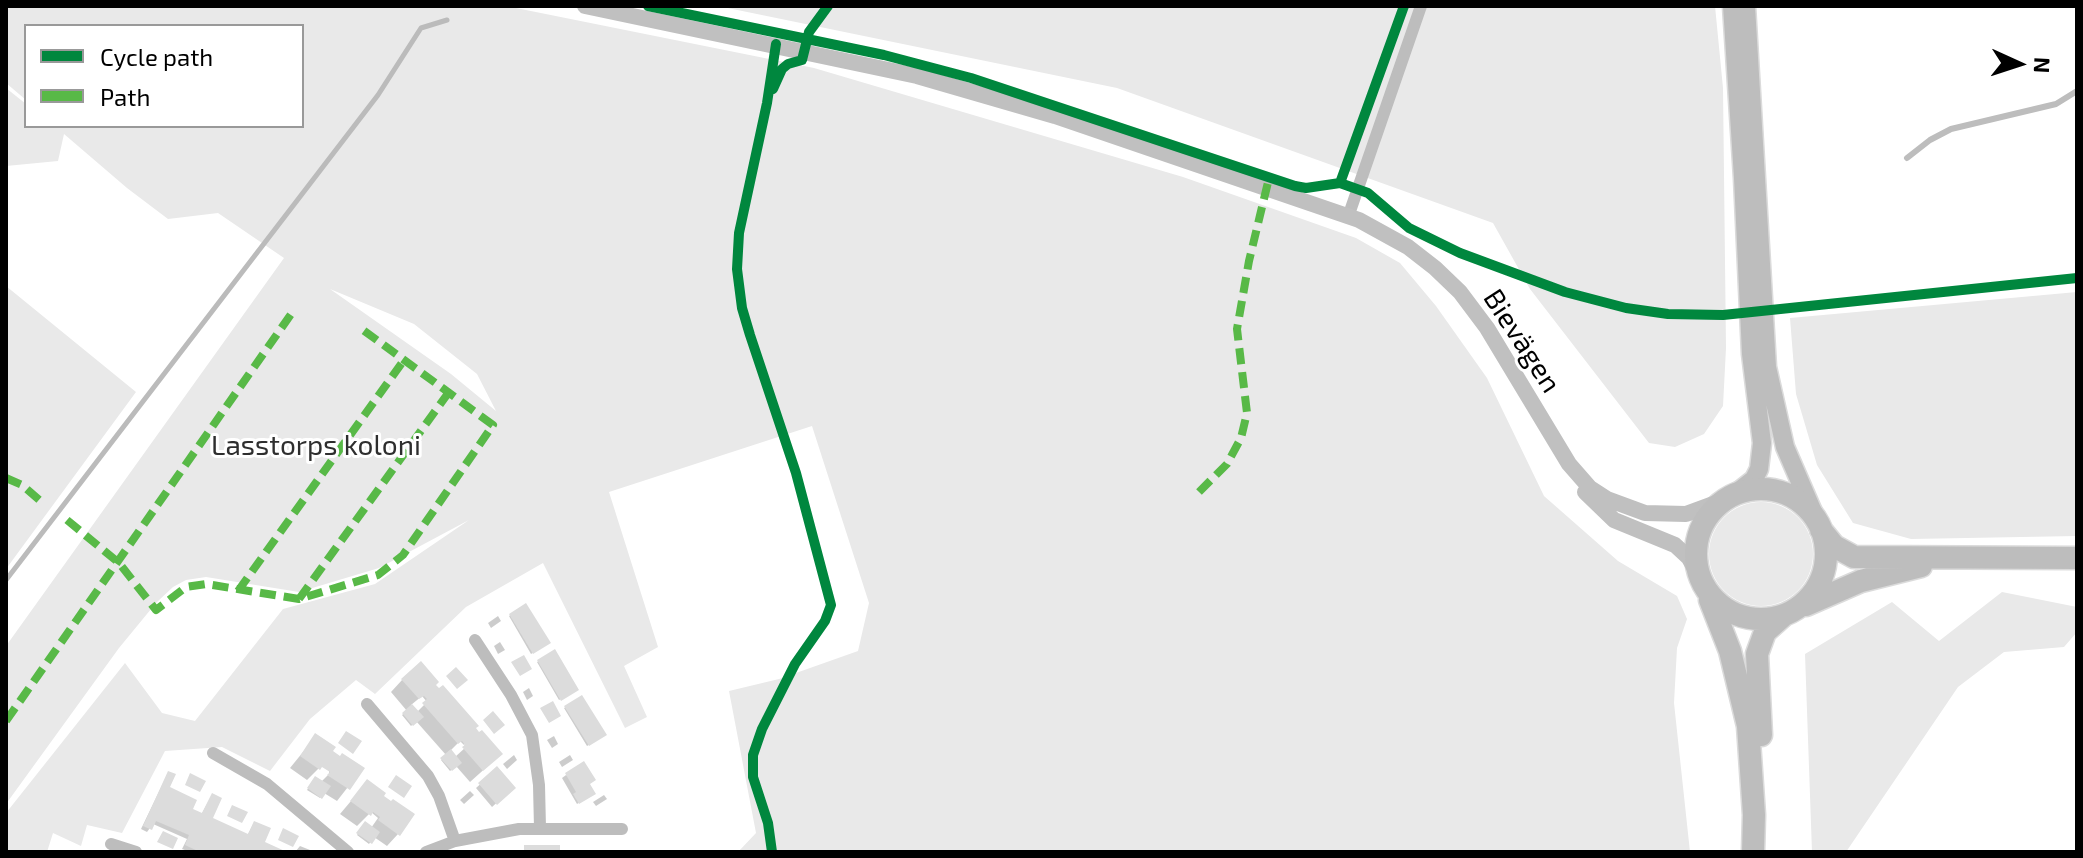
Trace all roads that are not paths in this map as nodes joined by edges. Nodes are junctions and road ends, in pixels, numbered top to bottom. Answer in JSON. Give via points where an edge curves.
{"nodes":[{"id":1,"x":585,"y":6,"type":"edge"},
{"id":2,"x":1421,"y":6,"type":"edge"},
{"id":3,"x":1732,"y":6,"type":"edge"},
{"id":4,"x":1746,"y":6,"type":"edge"},
{"id":5,"x":2077,"y":91,"type":"edge"},
{"id":6,"x":1907,"y":158,"type":"dead end"},
{"id":7,"x":1348,"y":217,"type":"junction"},
{"id":8,"x":1576,"y":472,"type":"junction"},
{"id":9,"x":1730,"y":497,"type":"junction"},
{"id":10,"x":1819,"y":525,"type":"junction"},
{"id":11,"x":1953,"y":558,"type":"junction"},
{"id":12,"x":2077,"y":558,"type":"edge"},
{"id":13,"x":1700,"y":579,"type":"junction"},
{"id":14,"x":1789,"y":613,"type":"junction"},
{"id":15,"x":475,"y":640,"type":"dead end"},
{"id":16,"x":367,"y":704,"type":"dead end"},
{"id":17,"x":213,"y":753,"type":"dead end"},
{"id":18,"x":1754,"y":815,"type":"junction"},
{"id":19,"x":540,"y":828,"type":"junction"},
{"id":20,"x":622,"y":829,"type":"dead end"},
{"id":21,"x":455,"y":841,"type":"junction"},
{"id":22,"x":111,"y":844,"type":"dead end"},
{"id":23,"x":136,"y":852,"type":"edge"},
{"id":24,"x":348,"y":852,"type":"edge"},
{"id":25,"x":426,"y":852,"type":"edge"},
{"id":26,"x":1753,"y":852,"type":"edge"}],
"edges":[{"from":1,"to":7,"type":"street","name":"Bievägen","via":[[917,76],[1055,116]]},
{"from":2,"to":7,"type":"street"},
{"from":3,"to":9,"type":"main road","via":[[1751,354],[1762,457],[1754,479]]},
{"from":4,"to":10,"type":"main road","via":[[1767,367],[1785,447]]},
{"from":5,"to":6,"type":"lane","via":[[2056,104],[1951,129]]},
{"from":7,"to":8,"type":"street","name":"Bievägen","via":[[1408,247],[1460,292]]},
{"from":8,"to":9,"type":"street","name":"Bievägen","via":[[1607,499],[1645,513],[1686,514]]},
{"from":8,"to":13,"type":"street","name":"Bievägen","via":[[1603,512],[1675,545]]},
{"from":9,"to":10,"type":"highway","via":[[1757,489],[1780,492],[1800,502]]},
{"from":9,"to":13,"type":"highway","via":[[1709,513],[1699,533],[1695,553]]},
{"from":10,"to":11,"type":"highway","via":[[1834,546],[1854,557]]},
{"from":10,"to":14,"type":"highway","via":[[1826,553],[1823,575],[1812,595]]},
{"from":11,"to":12,"type":"highway"},
{"from":11,"to":14,"type":"highway","via":[[1861,581]]},
{"from":13,"to":14,"type":"highway","via":[[1716,602],[1738,616],[1760,620]]},
{"from":13,"to":18,"type":"highway","via":[[1740,688]]},
{"from":14,"to":18,"type":"highway","via":[[1765,632],[1757,654],[1761,790]]},
{"from":15,"to":19,"type":"street","via":[[532,735]]},
{"from":16,"to":21,"type":"street","via":[[428,776]]},
{"from":17,"to":24,"type":"street","via":[[267,784]]},
{"from":18,"to":26,"type":"highway"},
{"from":19,"to":20,"type":"street"},
{"from":19,"to":21,"type":"street"},
{"from":21,"to":25,"type":"street"},
{"from":22,"to":23,"type":"street"}]}
